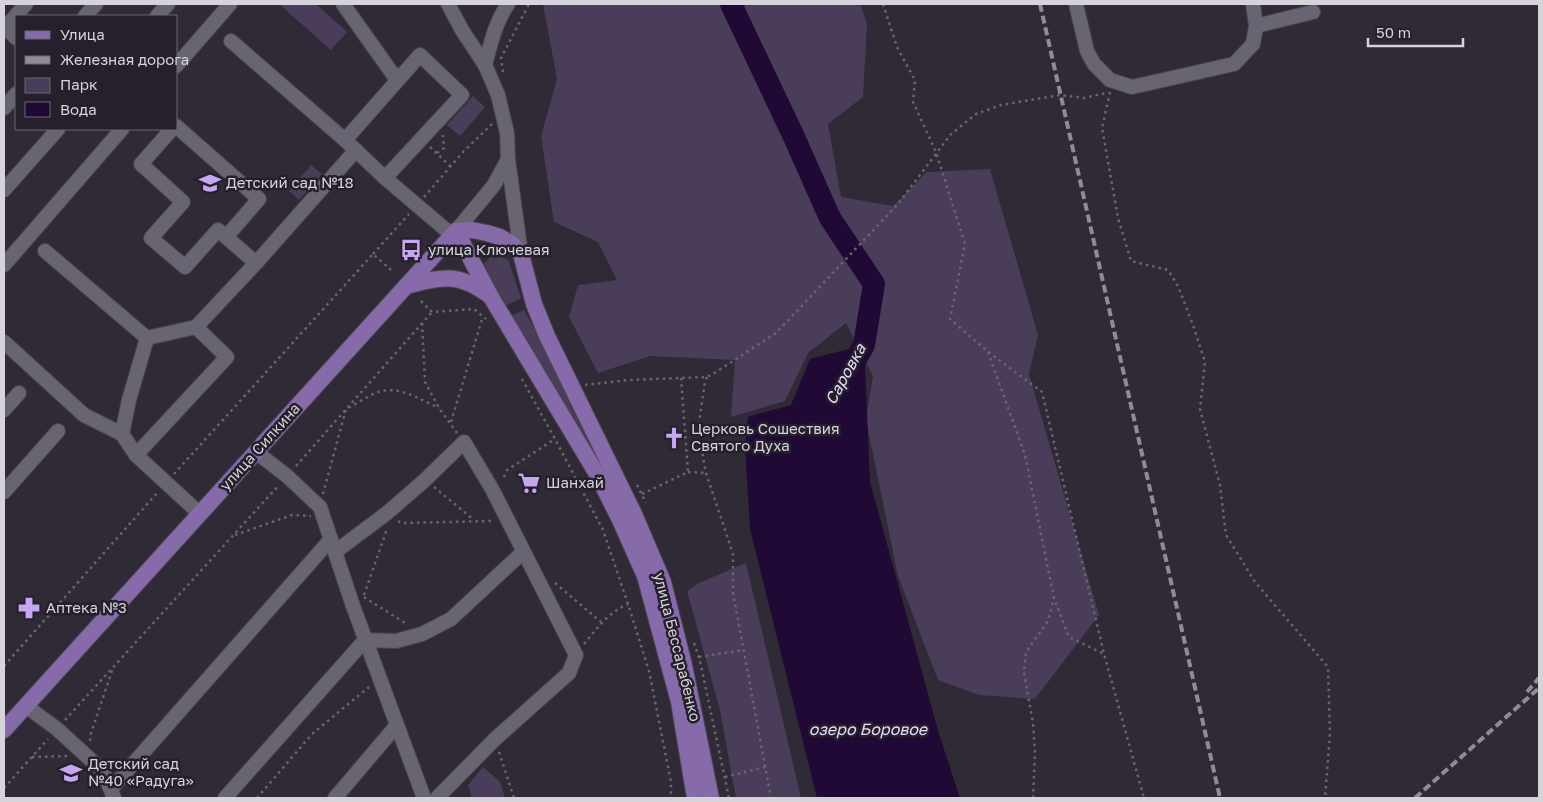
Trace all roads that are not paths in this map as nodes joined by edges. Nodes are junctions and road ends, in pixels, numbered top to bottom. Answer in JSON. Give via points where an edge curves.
{"nodes":[{"id":1,"x":26,"y":4,"type":"edge"},
{"id":2,"x":96,"y":4,"type":"edge"},
{"id":3,"x":168,"y":4,"type":"edge"},
{"id":4,"x":230,"y":4,"type":"edge"},
{"id":5,"x":343,"y":4,"type":"edge"},
{"id":6,"x":448,"y":4,"type":"edge"},
{"id":7,"x":508,"y":4,"type":"edge"},
{"id":8,"x":1076,"y":4,"type":"edge"},
{"id":9,"x":1253,"y":4,"type":"edge"},
{"id":10,"x":1313,"y":12,"type":"dead end"},
{"id":11,"x":15,"y":15,"type":"edge"},
{"id":12,"x":86,"y":15,"type":"edge"},
{"id":13,"x":158,"y":15,"type":"edge"},
{"id":14,"x":15,"y":16,"type":"edge"},
{"id":15,"x":1256,"y":26,"type":"junction"},
{"id":16,"x":4,"y":27,"type":"edge"},
{"id":17,"x":15,"y":37,"type":"edge"},
{"id":18,"x":231,"y":41,"type":"dead end"},
{"id":19,"x":178,"y":64,"type":"edge"},
{"id":20,"x":485,"y":65,"type":"junction"},
{"id":21,"x":396,"y":80,"type":"junction"},
{"id":22,"x":15,"y":95,"type":"edge"},
{"id":23,"x":4,"y":108,"type":"edge"},
{"id":24,"x":178,"y":128,"type":"edge"},
{"id":25,"x":57,"y":130,"type":"edge"},
{"id":26,"x":171,"y":130,"type":"edge"},
{"id":27,"x":115,"y":131,"type":"edge"},
{"id":28,"x":345,"y":140,"type":"junction"},
{"id":29,"x":356,"y":150,"type":"junction"},
{"id":30,"x":508,"y":158,"type":"junction"},
{"id":31,"x":385,"y":178,"type":"junction"},
{"id":32,"x":4,"y":190,"type":"edge"},
{"id":33,"x":454,"y":233,"type":"junction"},
{"id":34,"x":226,"y":236,"type":"junction"},
{"id":35,"x":44,"y":251,"type":"dead end"},
{"id":36,"x":521,"y":254,"type":"junction"},
{"id":37,"x":256,"y":263,"type":"junction"},
{"id":38,"x":4,"y":264,"type":"edge"},
{"id":39,"x":406,"y":286,"type":"junction"},
{"id":40,"x":491,"y":296,"type":"junction"},
{"id":41,"x":196,"y":327,"type":"junction"},
{"id":42,"x":147,"y":338,"type":"junction"},
{"id":43,"x":4,"y":342,"type":"edge"},
{"id":44,"x":19,"y":393,"type":"dead end"},
{"id":45,"x":4,"y":410,"type":"edge"},
{"id":46,"x":58,"y":431,"type":"dead end"},
{"id":47,"x":122,"y":434,"type":"junction"},
{"id":48,"x":256,"y":452,"type":"junction"},
{"id":49,"x":136,"y":455,"type":"junction"},
{"id":50,"x":4,"y":492,"type":"edge"},
{"id":51,"x":200,"y":514,"type":"junction"},
{"id":52,"x":333,"y":546,"type":"junction"},
{"id":53,"x":523,"y":552,"type":"junction"},
{"id":54,"x":365,"y":640,"type":"junction"},
{"id":55,"x":26,"y":706,"type":"junction"},
{"id":56,"x":397,"y":725,"type":"junction"},
{"id":57,"x":4,"y":730,"type":"edge"},
{"id":58,"x":699,"y":777,"type":"junction"},
{"id":59,"x":112,"y":794,"type":"edge"},
{"id":60,"x":225,"y":798,"type":"edge"},
{"id":61,"x":335,"y":798,"type":"edge"},
{"id":62,"x":424,"y":798,"type":"edge"},
{"id":63,"x":437,"y":798,"type":"edge"},
{"id":64,"x":695,"y":798,"type":"edge"},
{"id":65,"x":711,"y":798,"type":"edge"}],
"edges":[{"from":1,"to":11,"type":"street"},
{"from":2,"to":12,"type":"street"},
{"from":3,"to":13,"type":"street"},
{"from":4,"to":19,"type":"street"},
{"from":5,"to":21,"type":"street"},
{"from":6,"to":20,"type":"street","name":"улица Бессарабенко"},
{"from":7,"to":20,"type":"street","via":[[492,36]]},
{"from":8,"to":15,"type":"street","via":[[1087,51],[1094,64],[1110,80],[1132,87],[1234,64],[1252,44]]},
{"from":9,"to":15,"type":"street"},
{"from":10,"to":15,"type":"street"},
{"from":14,"to":16,"type":"street"},
{"from":16,"to":17,"type":"street"},
{"from":18,"to":28,"type":"street"},
{"from":20,"to":30,"type":"street","name":"улица Бессарабенко","via":[[503,113]]},
{"from":21,"to":28,"type":"street"},
{"from":21,"to":31,"type":"street","via":[[420,55],[462,95]]},
{"from":22,"to":23,"type":"street"},
{"from":24,"to":34,"type":"street","via":[[259,199]]},
{"from":25,"to":32,"type":"street"},
{"from":26,"to":34,"type":"street","via":[[141,164],[183,202],[151,238],[185,267],[218,230]]},
{"from":27,"to":38,"type":"street"},
{"from":28,"to":29,"type":"street"},
{"from":29,"to":31,"type":"street"},
{"from":29,"to":37,"type":"street"},
{"from":30,"to":33,"type":"street","name":"улица Силкина","via":[[494,185]]},
{"from":30,"to":36,"type":"street","name":"улица Бессарабенко"},
{"from":31,"to":33,"type":"street"},
{"from":33,"to":36,"type":"main road","via":[[472,230],[500,237]]},
{"from":33,"to":39,"type":"main road","name":"улица Силкина"},
{"from":33,"to":40,"type":"main road","name":"улица Бессарабенко"},
{"from":34,"to":37,"type":"street"},
{"from":35,"to":42,"type":"street"},
{"from":36,"to":58,"type":"main road","name":"улица Бессарабенко","via":[[534,304],[547,336],[634,514],[663,582],[684,665]]},
{"from":37,"to":41,"type":"street"},
{"from":39,"to":40,"type":"main road","name":"улица Бессарабенко","via":[[454,278],[475,285]]},
{"from":39,"to":48,"type":"main road","name":"улица Силкина"},
{"from":40,"to":58,"type":"main road","name":"улица Бессарабенко","via":[[597,474],[645,576]]},
{"from":41,"to":42,"type":"street"},
{"from":41,"to":49,"type":"street","via":[[227,357]]},
{"from":42,"to":47,"type":"street"},
{"from":43,"to":47,"type":"street","via":[[84,414]]},
{"from":44,"to":45,"type":"street"},
{"from":46,"to":50,"type":"street"},
{"from":47,"to":49,"type":"street"},
{"from":48,"to":51,"type":"main road","name":"улица Силкина"},
{"from":48,"to":52,"type":"street","via":[[287,476],[321,511]]},
{"from":49,"to":51,"type":"street"},
{"from":51,"to":55,"type":"main road","name":"улица Силкина"},
{"from":52,"to":53,"type":"street","via":[[390,514],[464,442]]},
{"from":52,"to":54,"type":"street","via":[[358,601]]},
{"from":52,"to":59,"type":"street"},
{"from":53,"to":54,"type":"street","via":[[451,618],[422,634],[396,641]]},
{"from":53,"to":63,"type":"street","via":[[576,655],[569,672],[495,739]]},
{"from":54,"to":56,"type":"street"},
{"from":54,"to":60,"type":"street"},
{"from":55,"to":57,"type":"main road","name":"улица Силкина"},
{"from":55,"to":59,"type":"street","via":[[103,771]]},
{"from":56,"to":61,"type":"street"},
{"from":56,"to":62,"type":"street"},
{"from":58,"to":64,"type":"main road","name":"улица Бессарабенко"},
{"from":58,"to":65,"type":"main road","name":"улица Бессарабенко"}]}
